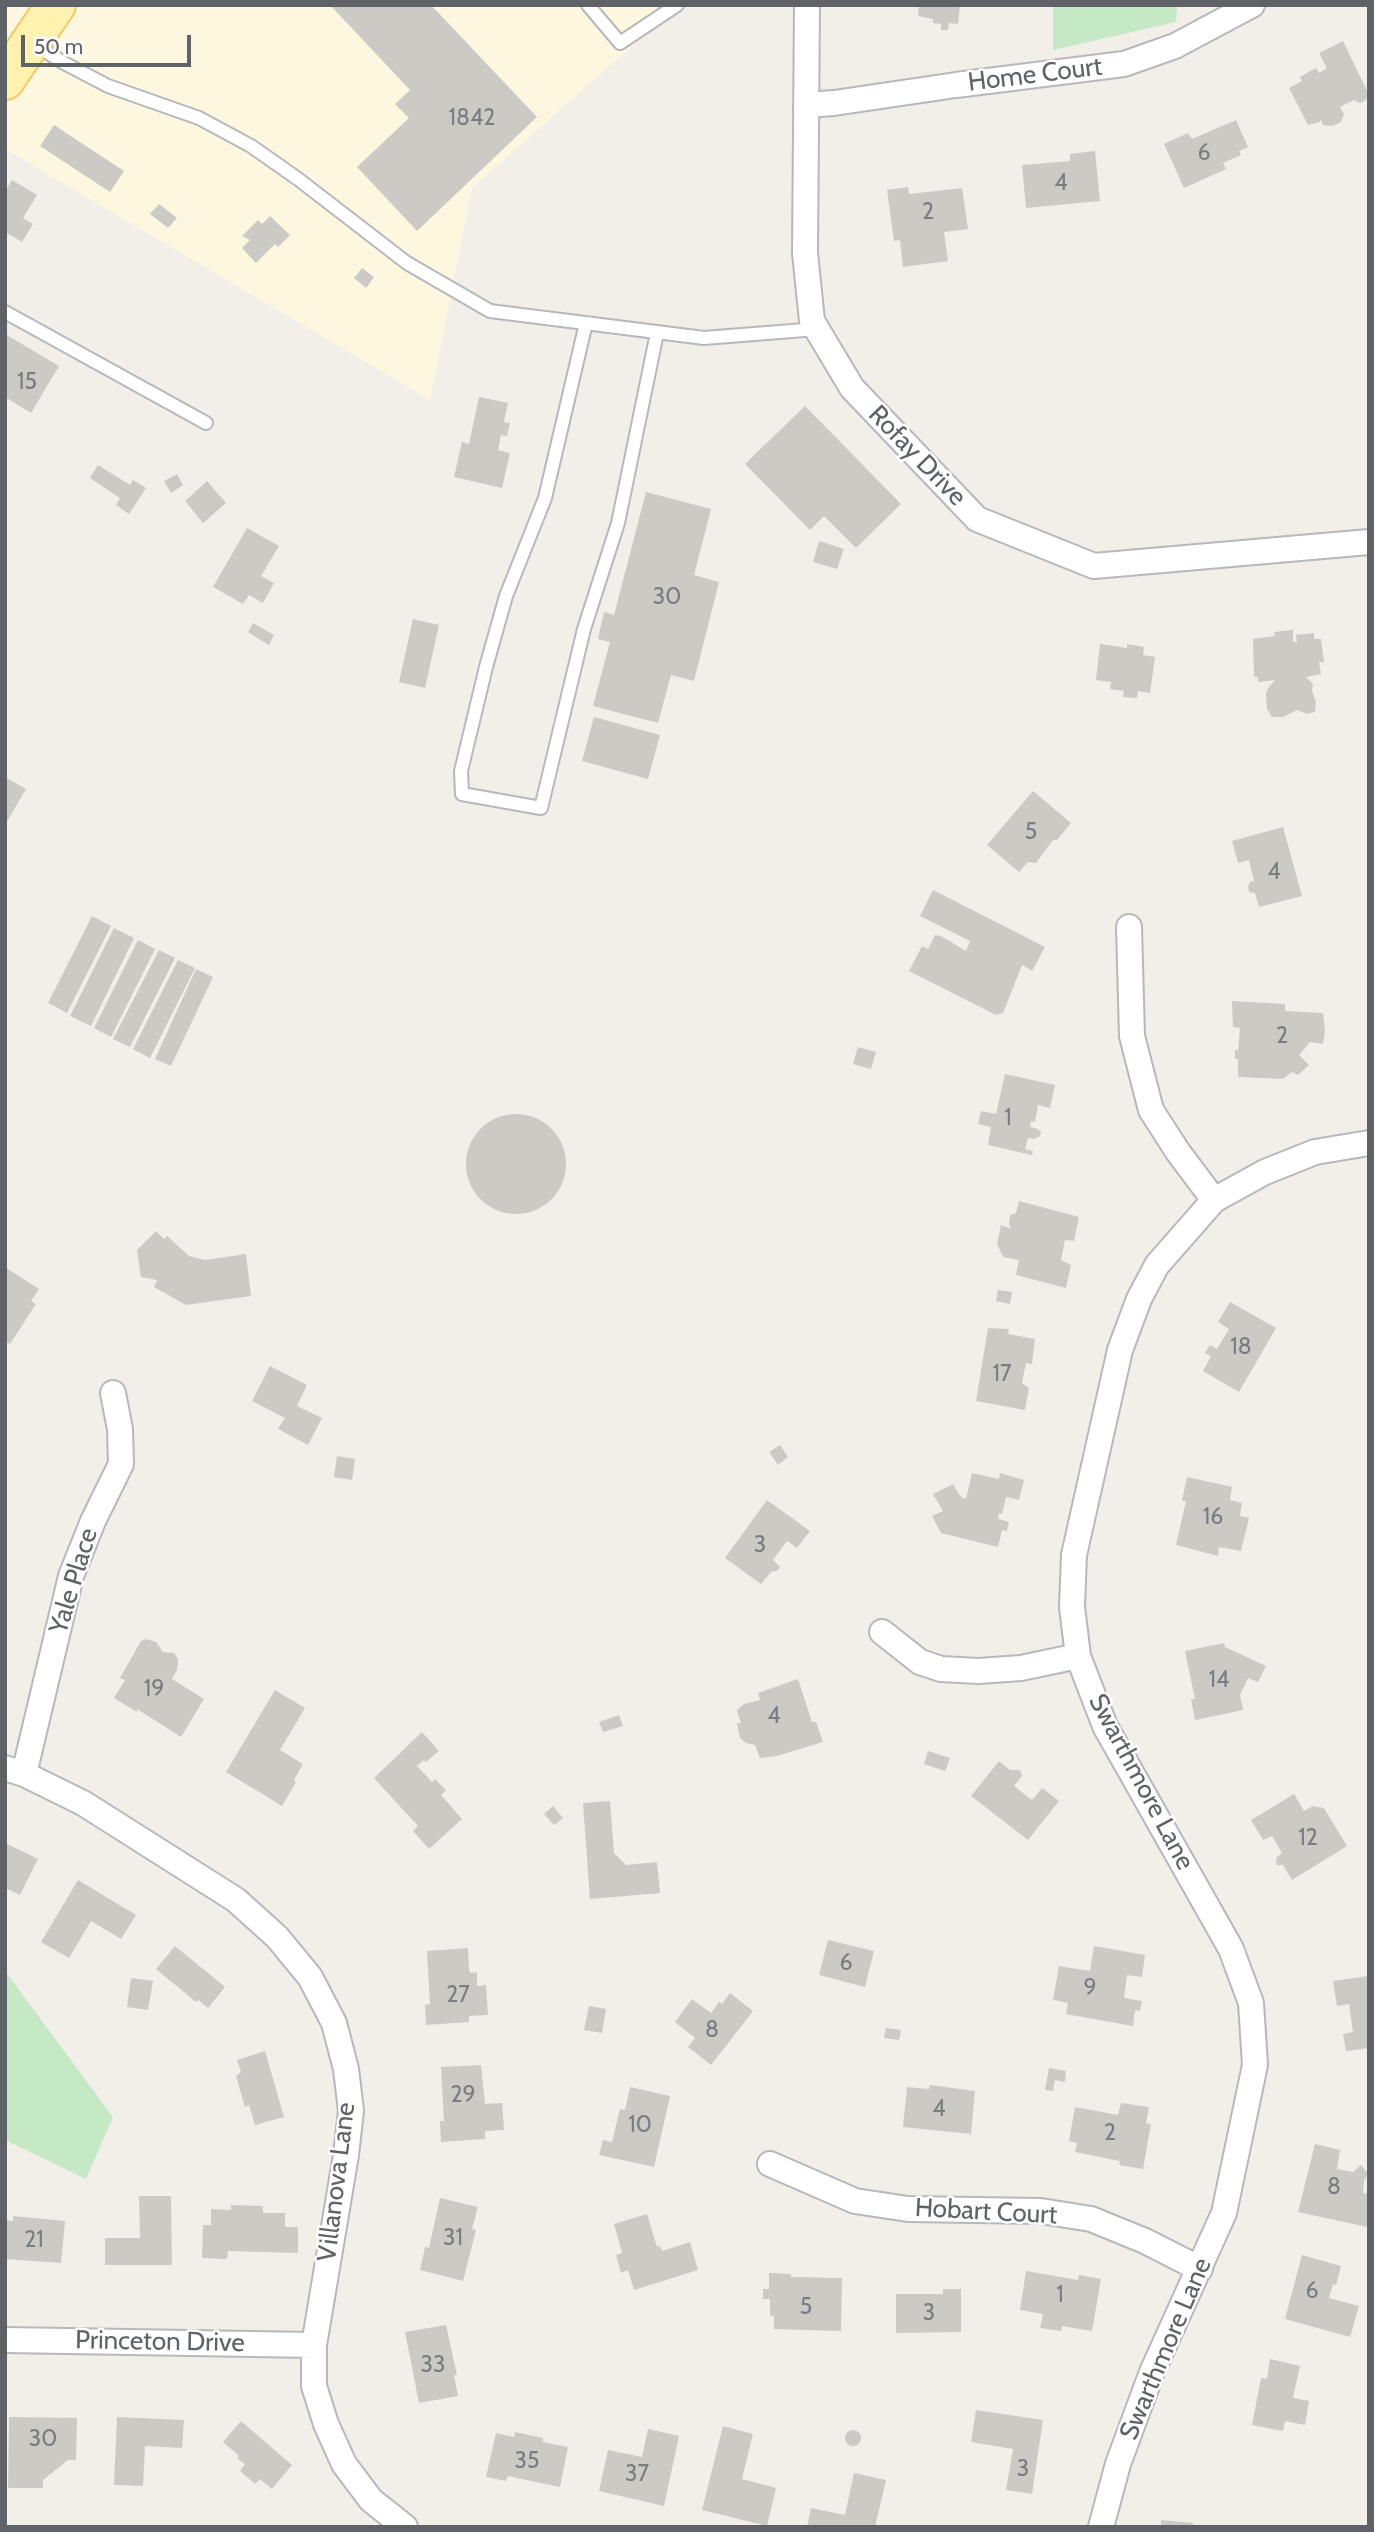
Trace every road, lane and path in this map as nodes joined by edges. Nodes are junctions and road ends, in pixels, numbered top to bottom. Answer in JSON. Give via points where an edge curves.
{"nodes":[{"id":1,"x":56,"y":5,"type":"edge"},
{"id":2,"x":589,"y":5,"type":"edge"},
{"id":3,"x":677,"y":5,"type":"edge"},
{"id":4,"x":807,"y":5,"type":"edge"},
{"id":5,"x":1252,"y":5,"type":"edge"},
{"id":6,"x":30,"y":42,"type":"junction"},
{"id":7,"x":5,"y":80,"type":"edge"},
{"id":8,"x":806,"y":105,"type":"junction"},
{"id":9,"x":5,"y":312,"type":"edge"},
{"id":10,"x":586,"y":323,"type":"junction"},
{"id":11,"x":817,"y":329,"type":"junction"},
{"id":12,"x":657,"y":332,"type":"junction"},
{"id":13,"x":205,"y":423,"type":"dead end"},
{"id":14,"x":1369,"y":541,"type":"edge"},
{"id":15,"x":1129,"y":927,"type":"dead end"},
{"id":16,"x":1369,"y":1143,"type":"edge"},
{"id":17,"x":1214,"y":1200,"type":"junction"},
{"id":18,"x":113,"y":1393,"type":"dead end"},
{"id":19,"x":883,"y":1632,"type":"dead end"},
{"id":20,"x":1078,"y":1657,"type":"junction"},
{"id":21,"x":15,"y":1770,"type":"edge"},
{"id":22,"x":770,"y":2164,"type":"dead end"},
{"id":23,"x":1200,"y":2269,"type":"junction"},
{"id":24,"x":5,"y":2340,"type":"edge"},
{"id":25,"x":314,"y":2345,"type":"junction"},
{"id":26,"x":405,"y":2527,"type":"edge"},
{"id":27,"x":1101,"y":2527,"type":"edge"}],
"edges":[{"from":1,"to":6,"type":"main road"},
{"from":2,"to":3,"type":"lane","via":[[620,43]]},
{"from":4,"to":8,"type":"street","name":"Rofay Drive"},
{"from":5,"to":8,"type":"street","name":"Home Court","via":[[1175,46],[1124,64]]},
{"from":6,"to":7,"type":"main road"},
{"from":6,"to":10,"type":"lane","via":[[108,86],[199,118],[251,146],[407,263],[489,311]]},
{"from":8,"to":11,"type":"street","name":"Rofay Drive","via":[[804,253],[812,321]]},
{"from":9,"to":13,"type":"lane"},
{"from":10,"to":12,"type":"lane"},
{"from":10,"to":12,"type":"lane","via":[[545,498],[506,596],[486,667],[461,771],[462,794],[541,808],[584,629],[618,523]]},
{"from":11,"to":12,"type":"lane","via":[[704,338]]},
{"from":11,"to":14,"type":"street","name":"Rofay Drive","via":[[852,388],[977,519],[1094,566]]},
{"from":15,"to":17,"type":"street","via":[[1132,1036],[1151,1110]]},
{"from":16,"to":17,"type":"street","name":"Swarthmore Lane","via":[[1315,1152]]},
{"from":17,"to":20,"type":"street","name":"Swarthmore Lane","via":[[1157,1265],[1120,1350],[1074,1555],[1072,1607]]},
{"from":18,"to":21,"type":"street","name":"Yale Place","via":[[121,1464],[71,1576]]},
{"from":19,"to":20,"type":"street","via":[[920,1662],[941,1670],[1021,1668]]},
{"from":20,"to":23,"type":"street","name":"Swarthmore Lane","via":[[1104,1726],[1231,1949],[1251,2003],[1255,2065],[1224,2213]]},
{"from":21,"to":25,"type":"street","name":"Villanova Lane","via":[[83,1803],[236,1900],[310,1977],[334,2023],[351,2111]]},
{"from":22,"to":23,"type":"street","name":"Hobart Court","via":[[855,2201],[908,2209],[1041,2211],[1091,2219]]},
{"from":23,"to":27,"type":"street","name":"Swarthmore Lane","via":[[1148,2383]]},
{"from":24,"to":25,"type":"street","name":"Princeton Drive"},
{"from":25,"to":26,"type":"street","name":"Villanova Lane","via":[[314,2386],[344,2465],[371,2500]]}]}
